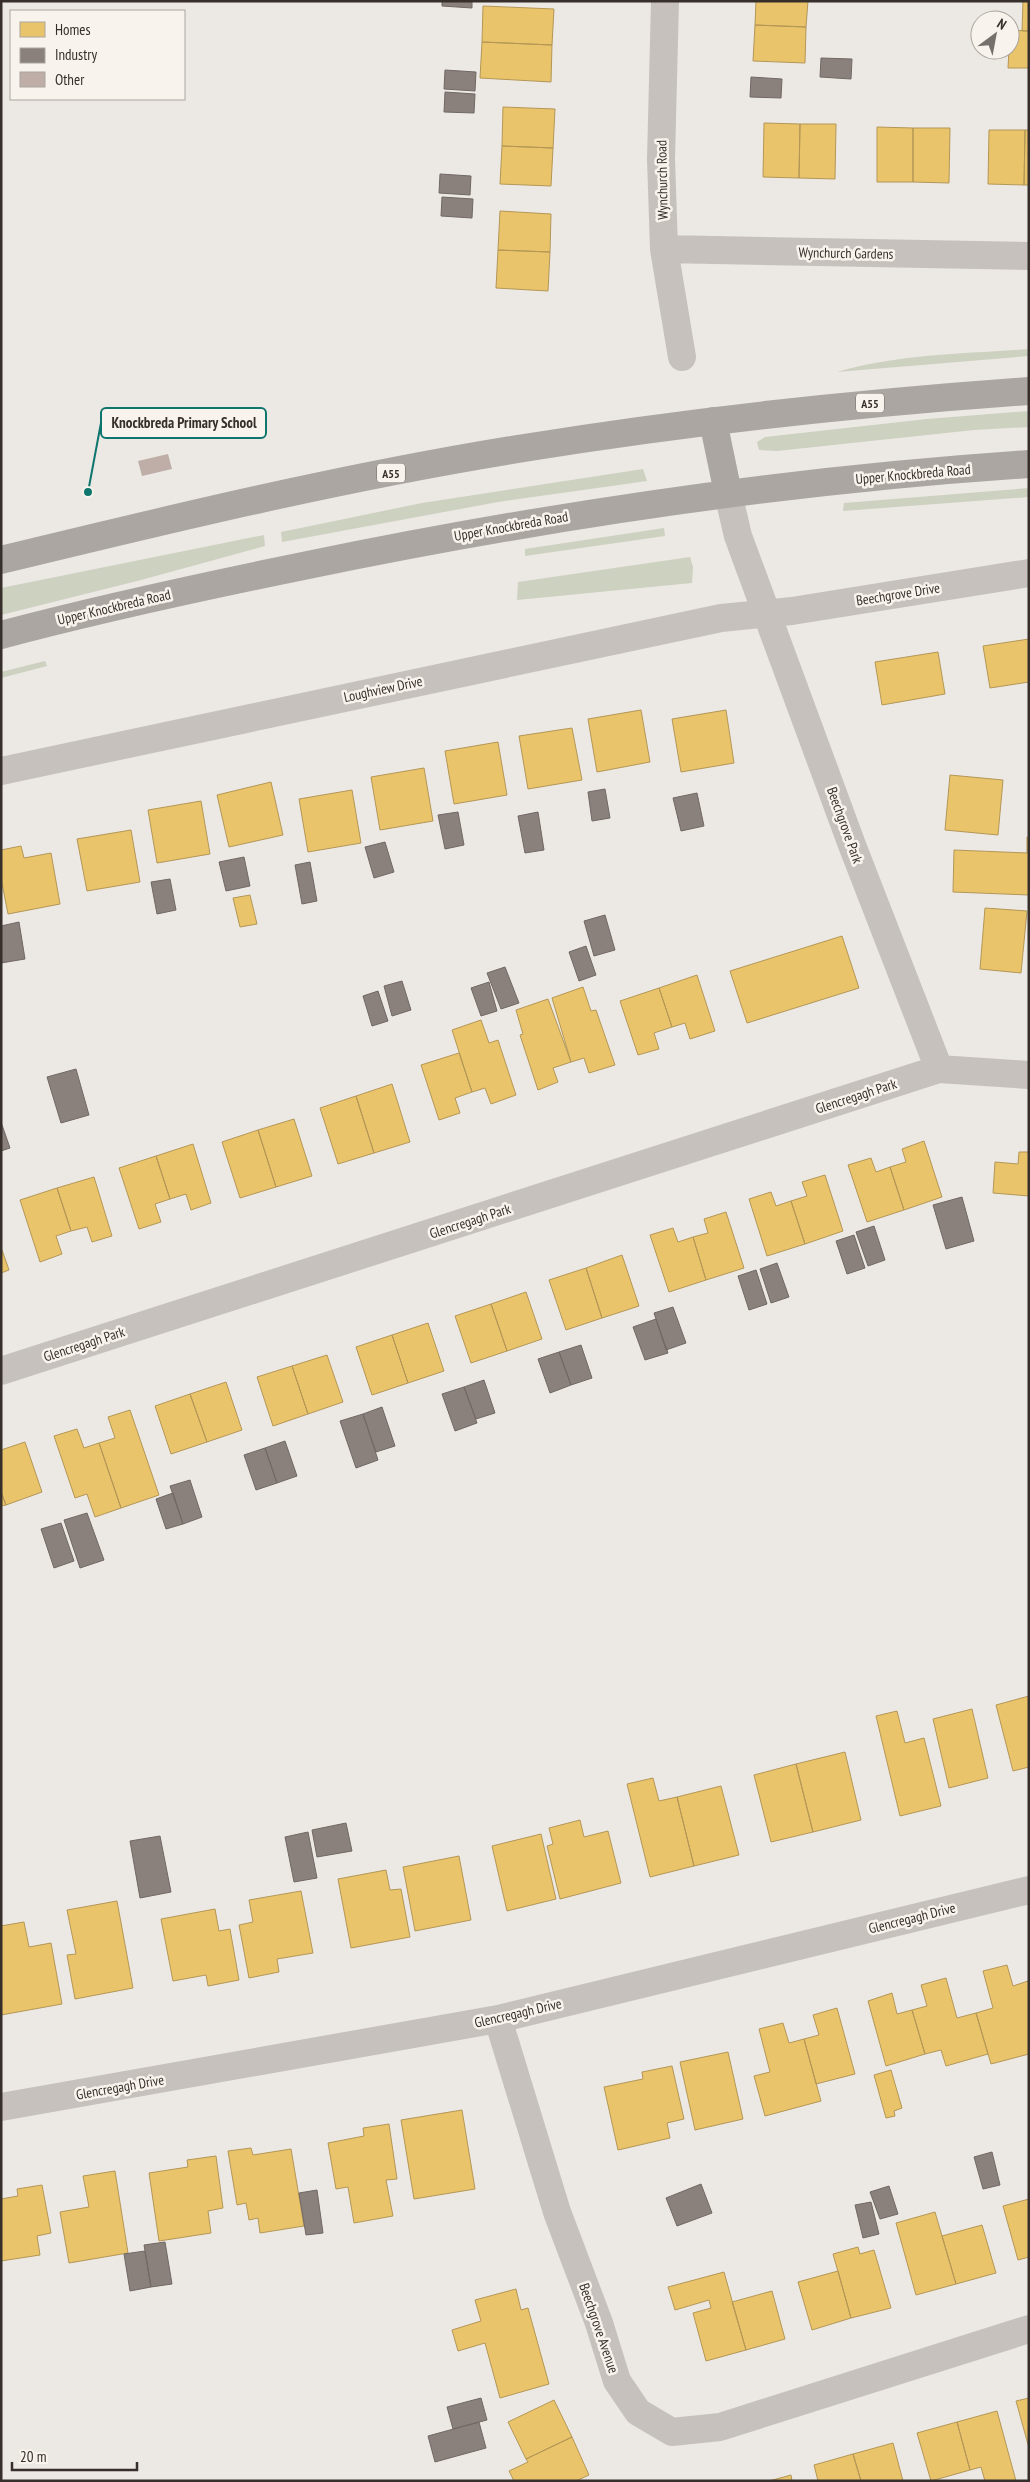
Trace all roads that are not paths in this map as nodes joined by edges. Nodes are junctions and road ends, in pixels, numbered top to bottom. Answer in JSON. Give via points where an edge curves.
{"nodes":[{"id":1,"x":665,"y":1,"type":"edge"},
{"id":2,"x":664,"y":249,"type":"junction"},
{"id":3,"x":1029,"y":256,"type":"edge"},
{"id":4,"x":682,"y":357,"type":"dead end"},
{"id":5,"x":1029,"y":390,"type":"edge"},
{"id":6,"x":713,"y":421,"type":"junction"},
{"id":7,"x":1029,"y":464,"type":"edge"},
{"id":8,"x":728,"y":493,"type":"junction"},
{"id":9,"x":1,"y":560,"type":"edge"},
{"id":10,"x":1029,"y":573,"type":"edge"},
{"id":11,"x":767,"y":613,"type":"junction"},
{"id":12,"x":1,"y":635,"type":"edge"},
{"id":13,"x":1,"y":771,"type":"edge"},
{"id":14,"x":939,"y":1069,"type":"junction"},
{"id":15,"x":1029,"y":1075,"type":"edge"},
{"id":16,"x":1,"y":1371,"type":"edge"},
{"id":17,"x":1029,"y":1890,"type":"edge"},
{"id":18,"x":498,"y":2019,"type":"junction"},
{"id":19,"x":1,"y":2107,"type":"edge"},
{"id":20,"x":1029,"y":2329,"type":"edge"}],
"edges":[{"from":1,"to":2,"type":"street","name":"Wynchurch Road","via":[[661,159]]},
{"from":2,"to":3,"type":"street","name":"Wynchurch Gardens"},
{"from":2,"to":4,"type":"street","name":"Wynchurch Road"},
{"from":5,"to":6,"type":"highway","number":"A55","via":[[894,400]]},
{"from":6,"to":8,"type":"highway"},
{"from":6,"to":9,"type":"highway","number":"A55","via":[[523,448],[327,485]]},
{"from":7,"to":8,"type":"highway","name":"Upper Knockbreda Road","via":[[935,470]]},
{"from":8,"to":11,"type":"street","name":"Beechgrove Park","via":[[738,536]]},
{"from":8,"to":12,"type":"highway","name":"Upper Knockbreda Road","via":[[568,516],[415,543],[196,588]]},
{"from":10,"to":11,"type":"street","name":"Beechgrove Drive"},
{"from":11,"to":13,"type":"street","name":"Loughview Drive","via":[[740,615],[608,641]]},
{"from":11,"to":14,"type":"street","name":"Beechgrove Park"},
{"from":14,"to":15,"type":"street"},
{"from":14,"to":16,"type":"street","name":"Glencregagh Park"},
{"from":17,"to":18,"type":"street","name":"Glencregagh Drive"},
{"from":18,"to":19,"type":"street","name":"Glencregagh Drive"},
{"from":18,"to":20,"type":"street","name":"Beechgrove Avenue","via":[[557,2212],[617,2381],[638,2412],[672,2432],[720,2427]]}]}
